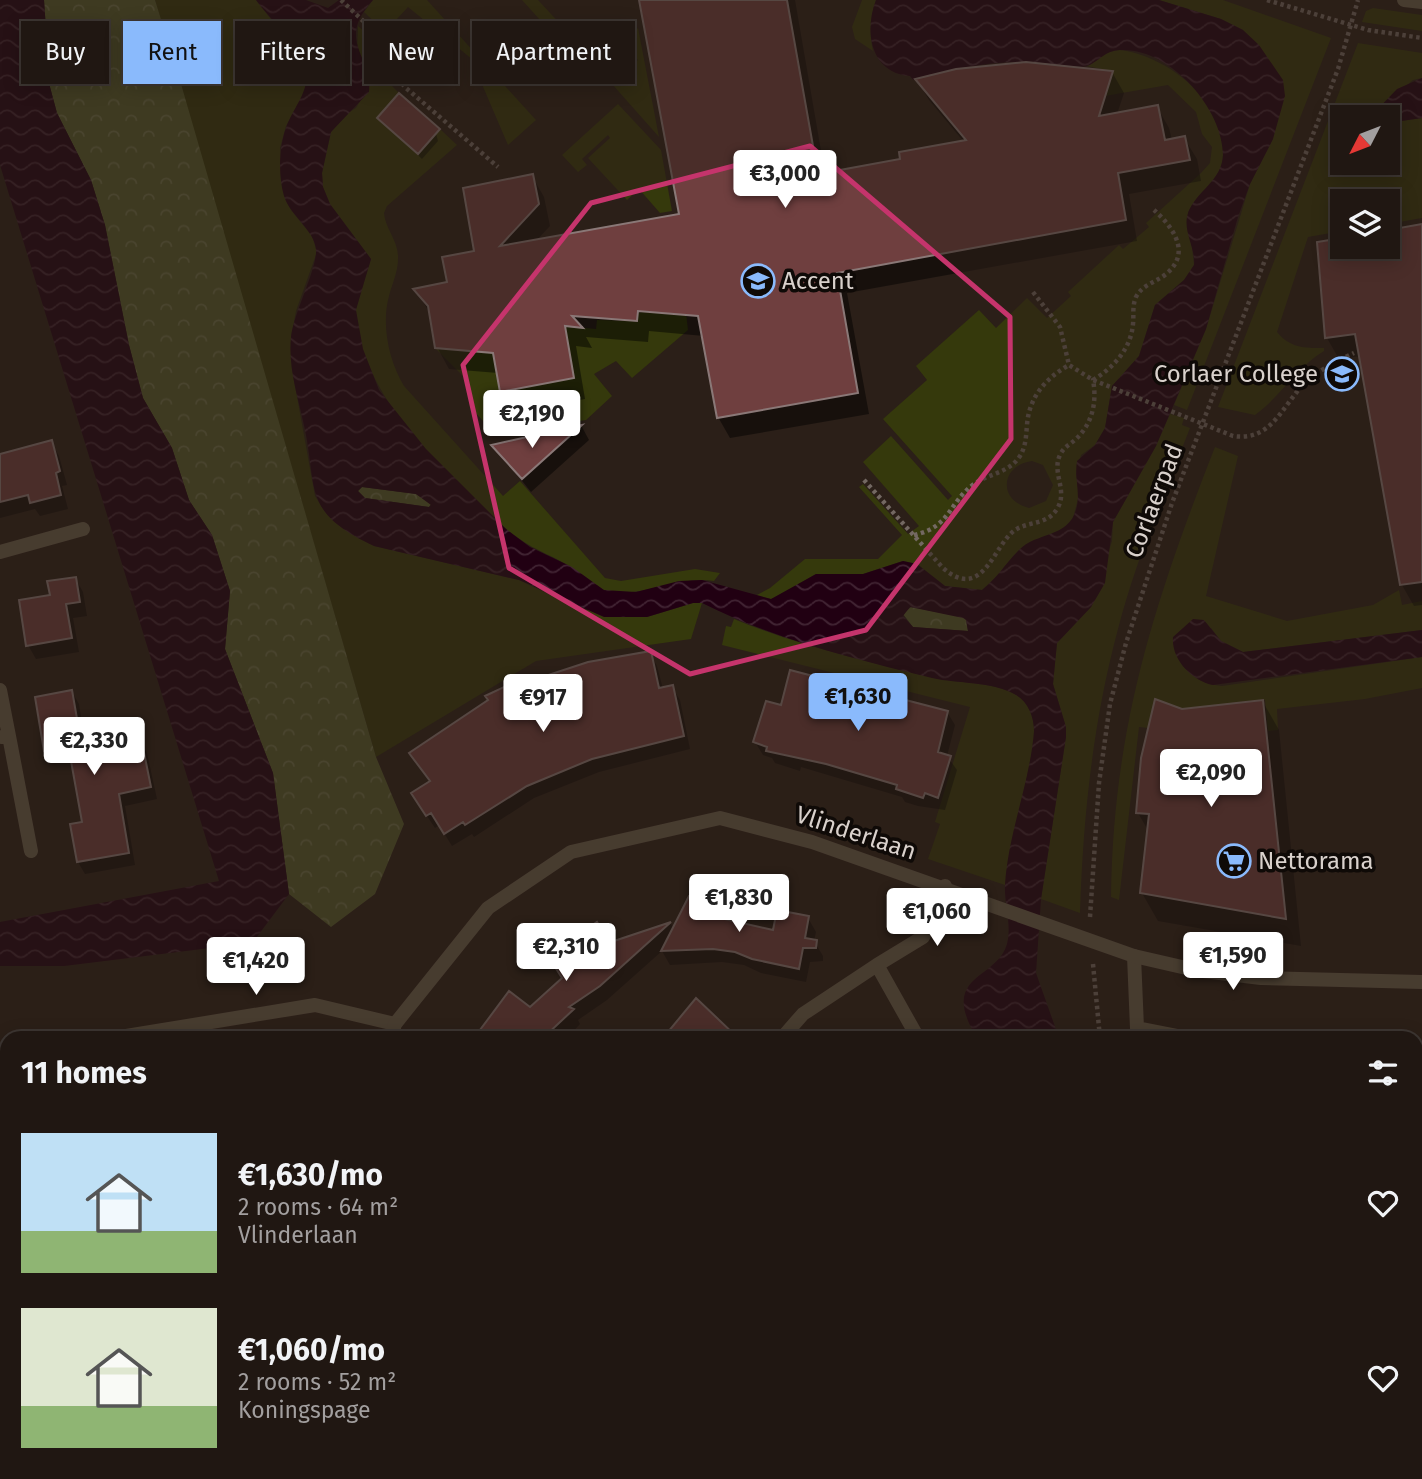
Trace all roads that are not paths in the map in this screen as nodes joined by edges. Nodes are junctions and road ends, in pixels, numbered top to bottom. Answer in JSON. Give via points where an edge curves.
{"nodes":[{"id":1,"x":1404,"y":0,"type":"edge"},
{"id":2,"x":1422,"y":2,"type":"edge"},
{"id":3,"x":83,"y":529,"type":"dead end"},
{"id":4,"x":0,"y":552,"type":"edge"},
{"id":5,"x":0,"y":690,"type":"edge"},
{"id":6,"x":5,"y":737,"type":"edge"},
{"id":7,"x":31,"y":851,"type":"dead end"},
{"id":8,"x":945,"y":886,"type":"junction"},
{"id":9,"x":1134,"y":956,"type":"junction"},
{"id":10,"x":877,"y":965,"type":"junction"},
{"id":11,"x":1422,"y":982,"type":"edge"},
{"id":12,"x":157,"y":1031,"type":"edge"},
{"id":13,"x":393,"y":1031,"type":"edge"},
{"id":14,"x":788,"y":1031,"type":"edge"},
{"id":15,"x":914,"y":1031,"type":"edge"},
{"id":16,"x":1152,"y":1031,"type":"edge"}],
"edges":[{"from":1,"to":2,"type":"street"},
{"from":3,"to":4,"type":"street"},
{"from":5,"to":6,"type":"street"},
{"from":6,"to":7,"type":"street"},
{"from":8,"to":9,"type":"street","name":"Vlinderlaan"},
{"from":8,"to":10,"type":"street","via":[[923,937]]},
{"from":8,"to":13,"type":"street","name":"Vlinderlaan","via":[[812,842],[720,818],[571,852],[488,908]]},
{"from":9,"to":11,"type":"street","name":"Vlinderlaan","via":[[1261,978]]},
{"from":9,"to":16,"type":"street","via":[[1137,1028]]},
{"from":10,"to":14,"type":"street","via":[[803,1014]]},
{"from":10,"to":15,"type":"street"},
{"from":12,"to":13,"type":"street","via":[[315,1005]]}]}
